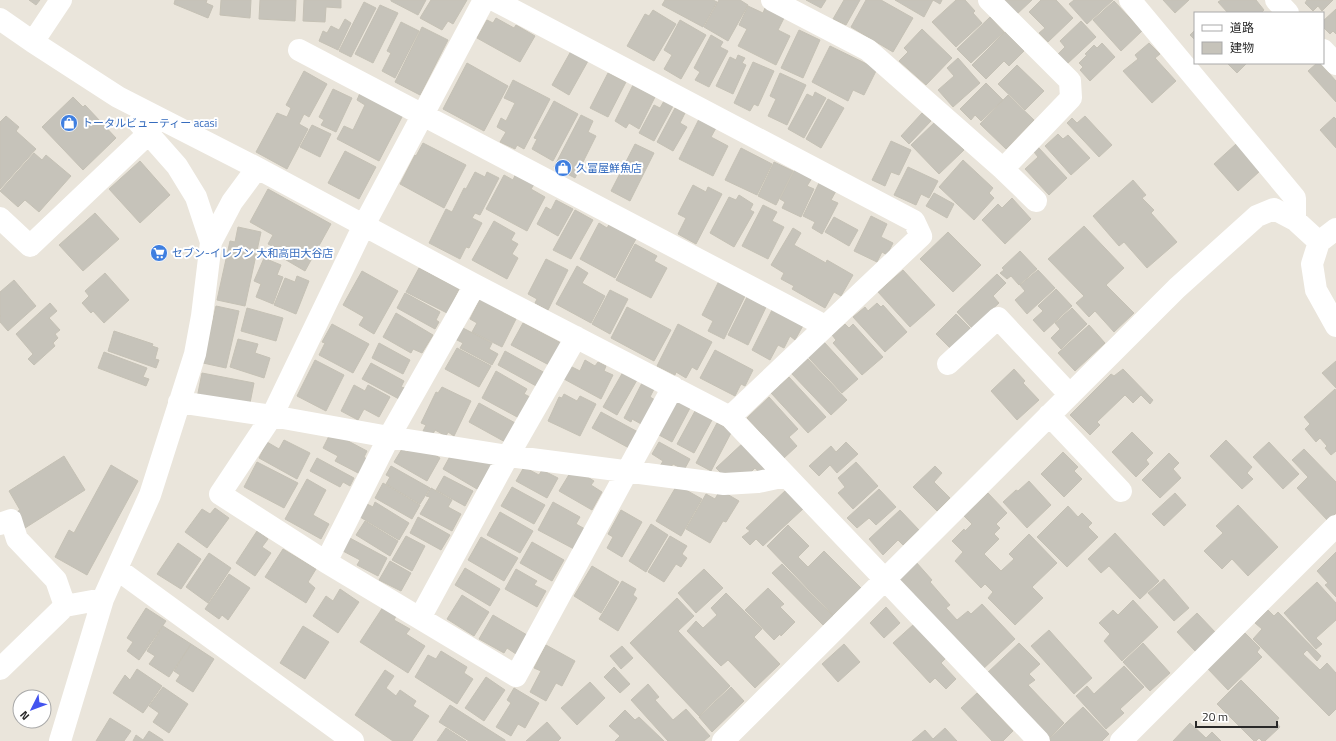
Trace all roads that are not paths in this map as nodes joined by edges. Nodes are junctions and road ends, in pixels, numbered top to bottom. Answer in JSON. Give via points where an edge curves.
{"nodes":[{"id":1,"x":60,"y":0,"type":"edge"},
{"id":2,"x":484,"y":0,"type":"edge"},
{"id":3,"x":494,"y":0,"type":"edge"},
{"id":4,"x":772,"y":0,"type":"edge"},
{"id":5,"x":989,"y":0,"type":"edge"},
{"id":6,"x":1130,"y":0,"type":"edge"},
{"id":7,"x":1276,"y":0,"type":"edge"},
{"id":8,"x":1287,"y":12,"type":"edge"},
{"id":9,"x":0,"y":19,"type":"edge"},
{"id":10,"x":33,"y":42,"type":"junction"},
{"id":11,"x":299,"y":50,"type":"dead end"},
{"id":12,"x":1324,"y":51,"type":"edge"},
{"id":13,"x":1336,"y":64,"type":"edge"},
{"id":14,"x":118,"y":97,"type":"junction"},
{"id":15,"x":424,"y":114,"type":"junction"},
{"id":16,"x":148,"y":134,"type":"junction"},
{"id":17,"x":257,"y":168,"type":"junction"},
{"id":18,"x":1003,"y":169,"type":"junction"},
{"id":19,"x":1036,"y":201,"type":"dead end"},
{"id":20,"x":0,"y":218,"type":"edge"},
{"id":21,"x":1295,"y":220,"type":"junction"},
{"id":22,"x":364,"y":225,"type":"junction"},
{"id":23,"x":1336,"y":229,"type":"edge"},
{"id":24,"x":211,"y":242,"type":"junction"},
{"id":25,"x":1319,"y":242,"type":"junction"},
{"id":26,"x":475,"y":285,"type":"junction"},
{"id":27,"x":825,"y":326,"type":"junction"},
{"id":28,"x":1336,"y":326,"type":"edge"},
{"id":29,"x":576,"y":337,"type":"junction"},
{"id":30,"x":948,"y":364,"type":"dead end"},
{"id":31,"x":673,"y":387,"type":"junction"},
{"id":32,"x":1070,"y":395,"type":"junction"},
{"id":33,"x":179,"y":402,"type":"junction"},
{"id":34,"x":1049,"y":415,"type":"junction"},
{"id":35,"x":272,"y":416,"type":"junction"},
{"id":36,"x":730,"y":417,"type":"junction"},
{"id":37,"x":389,"y":437,"type":"junction"},
{"id":38,"x":508,"y":456,"type":"junction"},
{"id":39,"x":628,"y":471,"type":"junction"},
{"id":40,"x":786,"y":476,"type":"junction"},
{"id":41,"x":1121,"y":491,"type":"dead end"},
{"id":42,"x":0,"y":524,"type":"edge"},
{"id":43,"x":1336,"y":526,"type":"edge"},
{"id":44,"x":326,"y":562,"type":"junction"},
{"id":45,"x":117,"y":569,"type":"junction"},
{"id":46,"x":884,"y":579,"type":"junction"},
{"id":47,"x":103,"y":599,"type":"junction"},
{"id":48,"x":65,"y":606,"type":"junction"},
{"id":49,"x":420,"y":618,"type":"junction"},
{"id":50,"x":0,"y":669,"type":"edge"},
{"id":51,"x":60,"y":741,"type":"edge"},
{"id":52,"x":353,"y":741,"type":"edge"},
{"id":53,"x":723,"y":741,"type":"edge"},
{"id":54,"x":1039,"y":741,"type":"edge"},
{"id":55,"x":1120,"y":741,"type":"edge"}],
"edges":[{"from":1,"to":10,"type":"street"},
{"from":2,"to":15,"type":"street"},
{"from":3,"to":27,"type":"street","via":[[914,221],[921,236]]},
{"from":4,"to":18,"type":"street","via":[[868,50]]},
{"from":5,"to":18,"type":"street","via":[[1070,81],[1071,98]]},
{"from":6,"to":21,"type":"street","via":[[1295,198]]},
{"from":7,"to":8,"type":"street"},
{"from":9,"to":10,"type":"street"},
{"from":10,"to":14,"type":"street"},
{"from":11,"to":15,"type":"street"},
{"from":12,"to":13,"type":"street"},
{"from":14,"to":16,"type":"street"},
{"from":14,"to":17,"type":"street"},
{"from":15,"to":22,"type":"street"},
{"from":15,"to":27,"type":"street"},
{"from":16,"to":20,"type":"street","via":[[30,246]]},
{"from":16,"to":24,"type":"street","via":[[177,166],[196,197]]},
{"from":17,"to":22,"type":"street"},
{"from":17,"to":24,"type":"street","via":[[232,202]]},
{"from":18,"to":19,"type":"street"},
{"from":21,"to":25,"type":"street"},
{"from":21,"to":32,"type":"street","via":[[1274,209],[1257,216],[1176,288]]},
{"from":22,"to":26,"type":"street"},
{"from":22,"to":35,"type":"street"},
{"from":23,"to":25,"type":"street"},
{"from":24,"to":33,"type":"street","via":[[198,339]]},
{"from":25,"to":28,"type":"street","via":[[1312,264],[1316,290]]},
{"from":26,"to":29,"type":"street"},
{"from":26,"to":37,"type":"street"},
{"from":27,"to":36,"type":"street"},
{"from":29,"to":31,"type":"street"},
{"from":29,"to":38,"type":"street"},
{"from":30,"to":32,"type":"street","via":[[998,318]]},
{"from":31,"to":36,"type":"street"},
{"from":31,"to":39,"type":"street"},
{"from":32,"to":34,"type":"street"},
{"from":33,"to":35,"type":"street"},
{"from":33,"to":45,"type":"street","via":[[150,495]]},
{"from":34,"to":41,"type":"street"},
{"from":34,"to":46,"type":"street"},
{"from":35,"to":37,"type":"street"},
{"from":35,"to":44,"type":"street","via":[[220,494]]},
{"from":36,"to":40,"type":"street"},
{"from":37,"to":38,"type":"street"},
{"from":37,"to":44,"type":"street"},
{"from":38,"to":39,"type":"street"},
{"from":38,"to":49,"type":"street"},
{"from":39,"to":40,"type":"street","via":[[724,484],[758,482]]},
{"from":39,"to":49,"type":"street","via":[[516,676]]},
{"from":40,"to":46,"type":"street"},
{"from":42,"to":48,"type":"street","via":[[11,520],[17,539],[56,580]]},
{"from":43,"to":55,"type":"street"},
{"from":44,"to":49,"type":"street"},
{"from":45,"to":47,"type":"street"},
{"from":45,"to":52,"type":"street"},
{"from":46,"to":53,"type":"street"},
{"from":46,"to":54,"type":"street"},
{"from":47,"to":48,"type":"street"},
{"from":47,"to":51,"type":"street"},
{"from":48,"to":50,"type":"street"}]}
